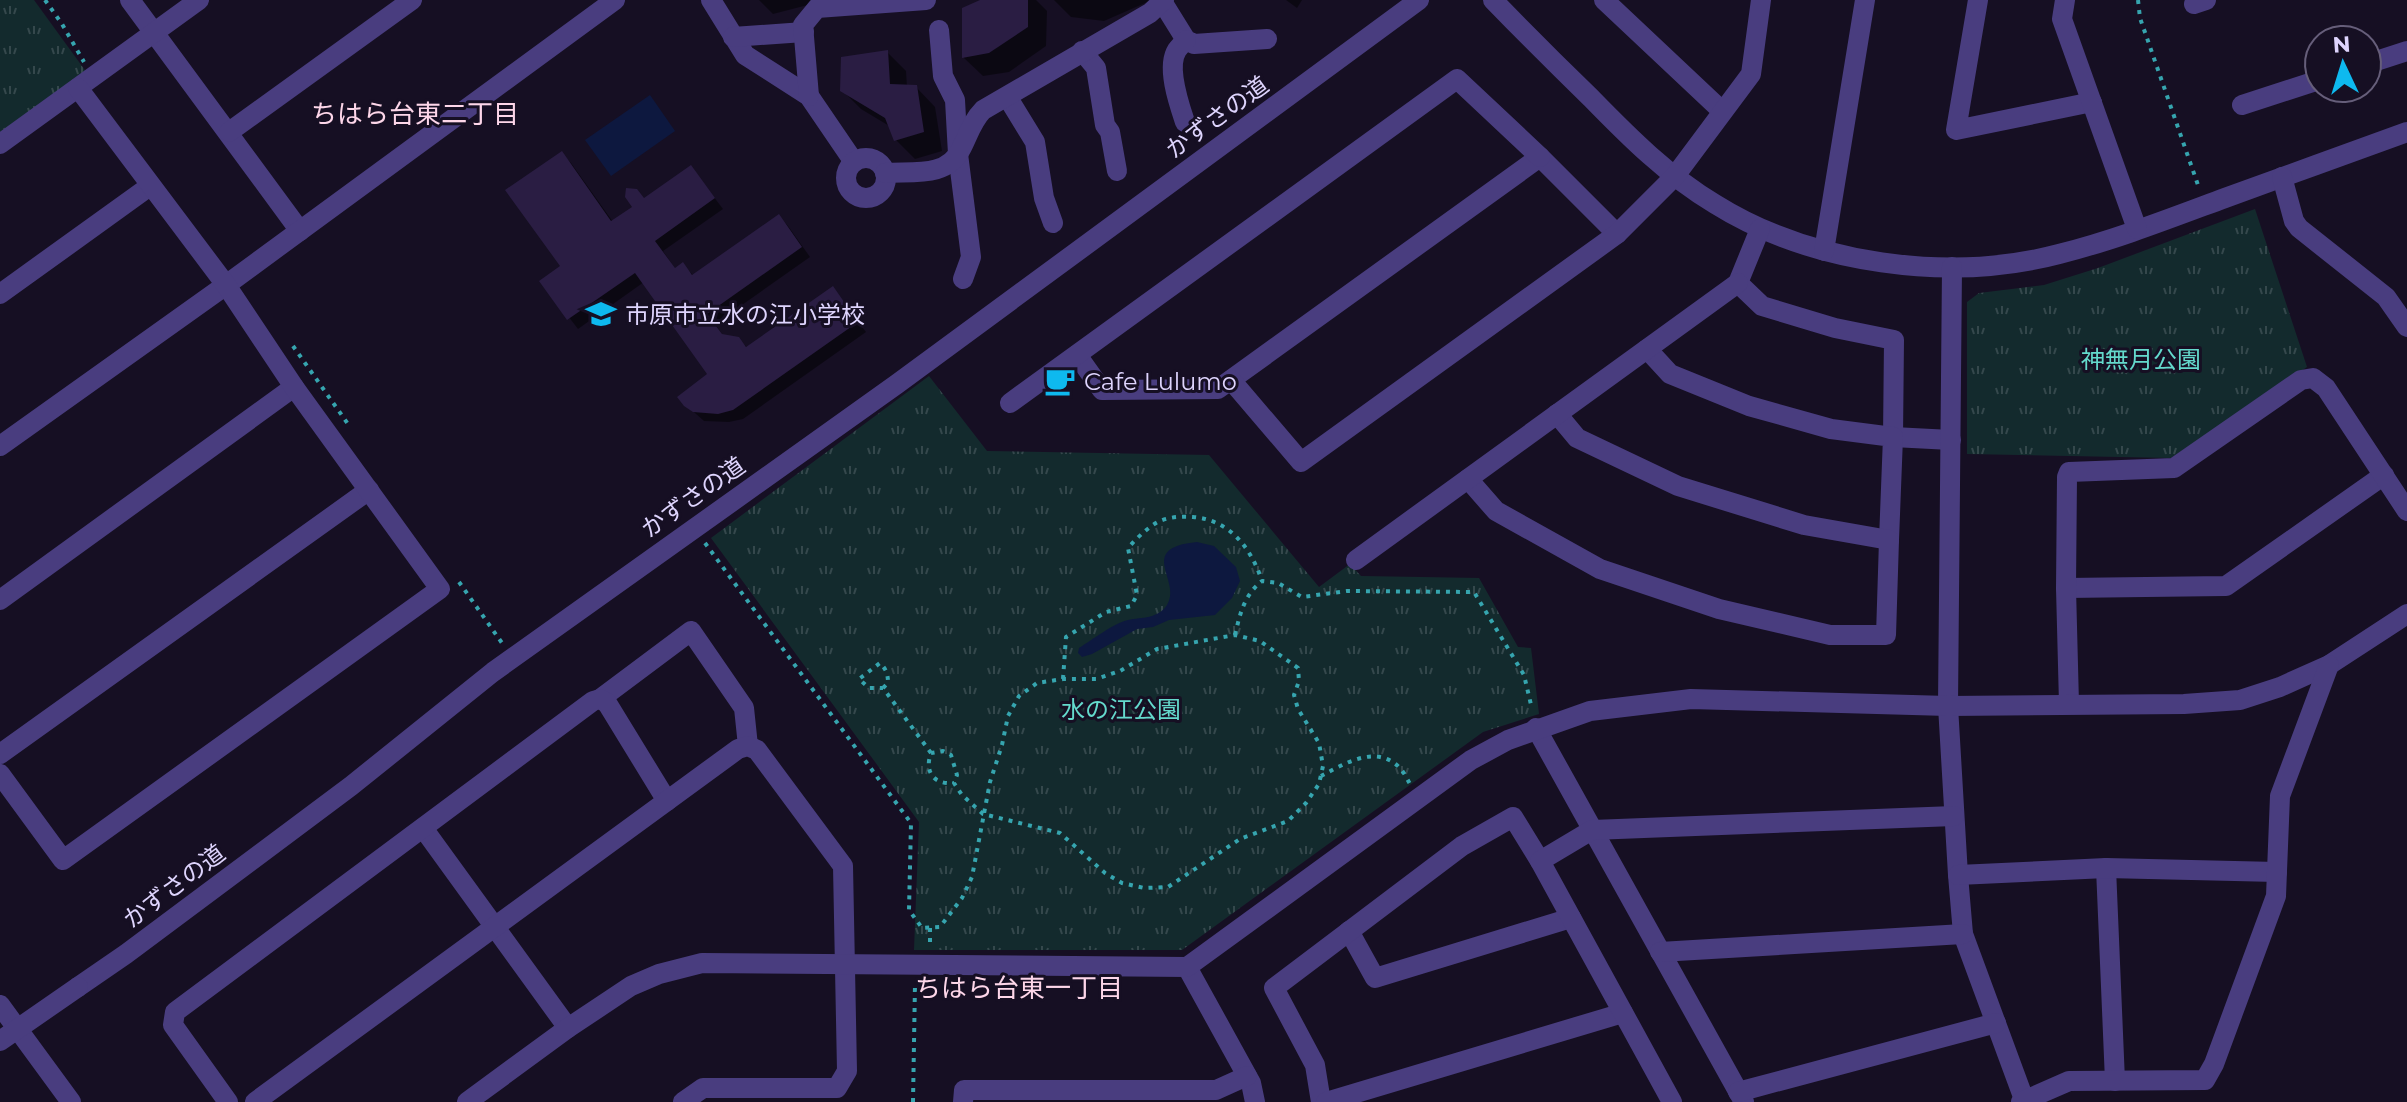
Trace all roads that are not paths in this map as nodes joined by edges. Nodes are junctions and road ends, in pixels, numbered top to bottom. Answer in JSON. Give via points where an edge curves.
{"nodes":[{"id":1,"x":130,"y":0,"type":"edge"},
{"id":2,"x":199,"y":0,"type":"edge"},
{"id":3,"x":412,"y":0,"type":"edge"},
{"id":4,"x":615,"y":0,"type":"edge"},
{"id":5,"x":711,"y":0,"type":"edge"},
{"id":6,"x":926,"y":0,"type":"edge"},
{"id":7,"x":1493,"y":0,"type":"edge"},
{"id":8,"x":1604,"y":0,"type":"edge"},
{"id":9,"x":1761,"y":0,"type":"edge"},
{"id":10,"x":1865,"y":0,"type":"edge"},
{"id":11,"x":1978,"y":0,"type":"edge"},
{"id":12,"x":2065,"y":0,"type":"edge"},
{"id":13,"x":1163,"y":1,"type":"edge"},
{"id":14,"x":1416,"y":2,"type":"edge"},
{"id":15,"x":939,"y":30,"type":"dead end"},
{"id":16,"x":804,"y":32,"type":"junction"},
{"id":17,"x":153,"y":33,"type":"junction"},
{"id":18,"x":733,"y":37,"type":"junction"},
{"id":19,"x":1267,"y":39,"type":"dead end"},
{"id":20,"x":1186,"y":40,"type":"junction"},
{"id":21,"x":1082,"y":51,"type":"junction"},
{"id":22,"x":2407,"y":51,"type":"edge"},
{"id":23,"x":2383,"y":59,"type":"edge"},
{"id":24,"x":2303,"y":85,"type":"edge"},
{"id":25,"x":78,"y":88,"type":"junction"},
{"id":26,"x":809,"y":96,"type":"junction"},
{"id":27,"x":1008,"y":98,"type":"junction"},
{"id":28,"x":2092,"y":102,"type":"junction"},
{"id":29,"x":2242,"y":105,"type":"dead end"},
{"id":30,"x":1722,"y":111,"type":"junction"},
{"id":31,"x":1185,"y":122,"type":"dead end"},
{"id":32,"x":229,"y":132,"type":"junction"},
{"id":33,"x":2407,"y":132,"type":"edge"},
{"id":34,"x":0,"y":144,"type":"edge"},
{"id":35,"x":958,"y":154,"type":"junction"},
{"id":36,"x":1540,"y":157,"type":"junction"},
{"id":37,"x":854,"y":162,"type":"junction"},
{"id":38,"x":1117,"y":171,"type":"dead end"},
{"id":39,"x":885,"y":173,"type":"junction"},
{"id":40,"x":1675,"y":176,"type":"junction"},
{"id":41,"x":2282,"y":177,"type":"junction"},
{"id":42,"x":150,"y":186,"type":"junction"},
{"id":43,"x":1053,"y":223,"type":"dead end"},
{"id":44,"x":1760,"y":229,"type":"junction"},
{"id":45,"x":2137,"y":229,"type":"junction"},
{"id":46,"x":300,"y":231,"type":"junction"},
{"id":47,"x":1617,"y":234,"type":"junction"},
{"id":48,"x":1824,"y":251,"type":"junction"},
{"id":49,"x":1952,"y":267,"type":"junction"},
{"id":50,"x":963,"y":279,"type":"dead end"},
{"id":51,"x":1738,"y":283,"type":"junction"},
{"id":52,"x":226,"y":285,"type":"junction"},
{"id":53,"x":0,"y":294,"type":"edge"},
{"id":54,"x":2407,"y":327,"type":"edge"},
{"id":55,"x":1647,"y":349,"type":"junction"},
{"id":56,"x":1077,"y":355,"type":"junction"},
{"id":57,"x":1231,"y":380,"type":"junction"},
{"id":58,"x":294,"y":387,"type":"junction"},
{"id":59,"x":1010,"y":403,"type":"dead end"},
{"id":60,"x":1557,"y":414,"type":"junction"},
{"id":61,"x":1893,"y":437,"type":"junction"},
{"id":62,"x":1951,"y":440,"type":"junction"},
{"id":63,"x":0,"y":446,"type":"edge"},
{"id":64,"x":2384,"y":475,"type":"junction"},
{"id":65,"x":1468,"y":479,"type":"junction"},
{"id":66,"x":369,"y":490,"type":"junction"},
{"id":67,"x":2407,"y":511,"type":"edge"},
{"id":68,"x":1889,"y":540,"type":"junction"},
{"id":69,"x":1356,"y":560,"type":"dead end"},
{"id":70,"x":2066,"y":588,"type":"junction"},
{"id":71,"x":0,"y":600,"type":"edge"},
{"id":72,"x":2407,"y":614,"type":"edge"},
{"id":73,"x":2329,"y":665,"type":"junction"},
{"id":74,"x":600,"y":699,"type":"junction"},
{"id":75,"x":2069,"y":704,"type":"junction"},
{"id":76,"x":1948,"y":706,"type":"junction"},
{"id":77,"x":1536,"y":728,"type":"junction"},
{"id":78,"x":748,"y":746,"type":"junction"},
{"id":79,"x":0,"y":754,"type":"edge"},
{"id":80,"x":0,"y":774,"type":"edge"},
{"id":81,"x":667,"y":801,"type":"junction"},
{"id":82,"x":1954,"y":816,"type":"junction"},
{"id":83,"x":423,"y":828,"type":"junction"},
{"id":84,"x":1592,"y":830,"type":"junction"},
{"id":85,"x":1540,"y":861,"type":"junction"},
{"id":86,"x":2106,"y":868,"type":"junction"},
{"id":87,"x":2277,"y":872,"type":"junction"},
{"id":88,"x":1958,"y":875,"type":"junction"},
{"id":89,"x":1571,"y":918,"type":"junction"},
{"id":90,"x":494,"y":926,"type":"junction"},
{"id":91,"x":1349,"y":931,"type":"junction"},
{"id":92,"x":1963,"y":934,"type":"junction"},
{"id":93,"x":1660,"y":952,"type":"junction"},
{"id":94,"x":846,"y":963,"type":"junction"},
{"id":95,"x":1187,"y":967,"type":"junction"},
{"id":96,"x":0,"y":1005,"type":"edge"},
{"id":97,"x":1623,"y":1013,"type":"junction"},
{"id":98,"x":1996,"y":1023,"type":"junction"},
{"id":99,"x":568,"y":1028,"type":"junction"},
{"id":100,"x":0,"y":1041,"type":"edge"},
{"id":101,"x":1247,"y":1076,"type":"junction"},
{"id":102,"x":2115,"y":1081,"type":"junction"},
{"id":103,"x":1050,"y":1096,"type":"edge"},
{"id":104,"x":1143,"y":1096,"type":"edge"},
{"id":105,"x":1741,"y":1097,"type":"edge"},
{"id":106,"x":2023,"y":1101,"type":"edge"},
{"id":107,"x":71,"y":1102,"type":"edge"},
{"id":108,"x":228,"y":1102,"type":"edge"},
{"id":109,"x":255,"y":1102,"type":"edge"},
{"id":110,"x":467,"y":1102,"type":"edge"},
{"id":111,"x":683,"y":1102,"type":"edge"},
{"id":112,"x":963,"y":1102,"type":"edge"},
{"id":113,"x":1255,"y":1102,"type":"edge"},
{"id":114,"x":1324,"y":1102,"type":"edge"},
{"id":115,"x":1672,"y":1102,"type":"edge"}],
"edges":[{"from":1,"to":17,"type":"street"},
{"from":2,"to":17,"type":"street"},
{"from":3,"to":32,"type":"street"},
{"from":4,"to":46,"type":"street"},
{"from":5,"to":18,"type":"street"},
{"from":6,"to":16,"type":"street","via":[[817,8],[803,25]]},
{"from":7,"to":40,"type":"street","via":[[1633,141]]},
{"from":8,"to":30,"type":"street"},
{"from":9,"to":30,"type":"street","via":[[1751,74]]},
{"from":10,"to":48,"type":"street"},
{"from":11,"to":28,"type":"street","via":[[1956,130]]},
{"from":12,"to":28,"type":"street","via":[[2062,19]]},
{"from":13,"to":20,"type":"street"},
{"from":13,"to":21,"type":"street"},
{"from":14,"to":100,"type":"street","name":"かずさの道","bridge":true,"via":[[897,384],[493,672],[351,786]]},
{"from":15,"to":35,"type":"street","via":[[943,76],[955,100]]},
{"from":16,"to":18,"type":"street"},
{"from":16,"to":26,"type":"street"},
{"from":17,"to":25,"type":"street"},
{"from":17,"to":32,"type":"street"},
{"from":18,"to":26,"type":"street","via":[[745,55]]},
{"from":19,"to":20,"type":"street","via":[[1194,44]]},
{"from":20,"to":31,"type":"street","via":[[1173,62]]},
{"from":21,"to":27,"type":"street"},
{"from":21,"to":38,"type":"street","via":[[1096,68]]},
{"from":22,"to":23,"type":"street"},
{"from":24,"to":29,"type":"street"},
{"from":25,"to":34,"type":"street"},
{"from":25,"to":42,"type":"street"},
{"from":26,"to":37,"type":"street"},
{"from":27,"to":35,"type":"street","via":[[983,110]]},
{"from":27,"to":43,"type":"street","via":[[1035,142]]},
{"from":28,"to":45,"type":"street"},
{"from":30,"to":40,"type":"street"},
{"from":32,"to":46,"type":"street"},
{"from":33,"to":41,"type":"street"},
{"from":35,"to":39,"type":"street","via":[[940,170]]},
{"from":35,"to":50,"type":"street","via":[[971,257]]},
{"from":36,"to":47,"type":"street"},
{"from":36,"to":56,"type":"street","via":[[1457,79]]},
{"from":36,"to":57,"type":"street"},
{"from":37,"to":39,"type":"street","via":[[869,158]]},
{"from":37,"to":39,"type":"street","via":[[847,183],[863,198],[878,194]]},
{"from":40,"to":44,"type":"street"},
{"from":40,"to":47,"type":"street"},
{"from":41,"to":45,"type":"street"},
{"from":41,"to":54,"type":"street","via":[[2299,228],[2386,297]]},
{"from":42,"to":52,"type":"street"},
{"from":42,"to":53,"type":"street"},
{"from":44,"to":48,"type":"street"},
{"from":44,"to":51,"type":"street"},
{"from":45,"to":49,"type":"street","via":[[2058,255]]},
{"from":46,"to":52,"type":"street"},
{"from":47,"to":57,"type":"street","via":[[1301,462]]},
{"from":48,"to":49,"type":"street","via":[[1916,267]]},
{"from":49,"to":62,"type":"street"},
{"from":51,"to":55,"type":"street"},
{"from":51,"to":61,"type":"street","via":[[1762,306],[1894,340]]},
{"from":52,"to":58,"type":"street"},
{"from":52,"to":63,"type":"street"},
{"from":55,"to":60,"type":"street"},
{"from":55,"to":61,"type":"street","via":[[1670,374],[1749,406],[1831,429]]},
{"from":56,"to":57,"type":"street","via":[[1102,390],[1218,389]]},
{"from":56,"to":59,"type":"street"},
{"from":58,"to":66,"type":"street"},
{"from":58,"to":71,"type":"street"},
{"from":60,"to":65,"type":"street"},
{"from":60,"to":68,"type":"street","via":[[1577,438],[1678,486],[1804,525]]},
{"from":61,"to":62,"type":"street"},
{"from":61,"to":68,"type":"street"},
{"from":62,"to":76,"type":"street"},
{"from":64,"to":67,"type":"street"},
{"from":64,"to":70,"type":"street","via":[[2226,586]]},
{"from":64,"to":70,"type":"street","via":[[2326,388],[2313,378],[2301,380],[2174,468],[2069,472]]},
{"from":65,"to":68,"type":"street","via":[[1496,511],[1600,569],[1719,609],[1830,635],[1886,635]]},
{"from":65,"to":69,"type":"street"},
{"from":66,"to":79,"type":"street"},
{"from":66,"to":80,"type":"street","via":[[440,589],[63,860]]},
{"from":70,"to":75,"type":"street"},
{"from":72,"to":73,"type":"street"},
{"from":73,"to":75,"type":"street","via":[[2240,700]]},
{"from":73,"to":87,"type":"street","via":[[2280,796]]},
{"from":74,"to":78,"type":"street","via":[[691,631],[744,708]]},
{"from":74,"to":81,"type":"street"},
{"from":74,"to":83,"type":"street"},
{"from":75,"to":76,"type":"street"},
{"from":76,"to":77,"type":"street","via":[[1691,699],[1590,711]]},
{"from":76,"to":82,"type":"street"},
{"from":77,"to":84,"type":"street"},
{"from":77,"to":95,"type":"street","via":[[1471,760]]},
{"from":78,"to":81,"type":"street"},
{"from":78,"to":94,"type":"street","via":[[757,750],[843,866]]},
{"from":81,"to":90,"type":"street"},
{"from":82,"to":84,"type":"street"},
{"from":82,"to":88,"type":"street"},
{"from":83,"to":90,"type":"street"},
{"from":83,"to":108,"type":"street","via":[[175,1012],[173,1025]]},
{"from":84,"to":85,"type":"street"},
{"from":84,"to":93,"type":"street"},
{"from":85,"to":89,"type":"street"},
{"from":85,"to":91,"type":"street","via":[[1513,817],[1462,846]]},
{"from":86,"to":87,"type":"street"},
{"from":86,"to":88,"type":"street"},
{"from":86,"to":102,"type":"street"},
{"from":87,"to":102,"type":"street","via":[[2267,922],[2205,1080]]},
{"from":88,"to":92,"type":"street"},
{"from":89,"to":91,"type":"street","via":[[1375,978]]},
{"from":89,"to":97,"type":"street"},
{"from":90,"to":99,"type":"street"},
{"from":90,"to":109,"type":"street"},
{"from":91,"to":114,"type":"street","via":[[1274,988],[1315,1065]]},
{"from":92,"to":93,"type":"street"},
{"from":92,"to":98,"type":"street"},
{"from":93,"to":105,"type":"street"},
{"from":94,"to":95,"type":"street"},
{"from":94,"to":99,"type":"street","via":[[702,963],[631,986]]},
{"from":94,"to":111,"type":"street","via":[[847,1071],[837,1088],[703,1088]]},
{"from":95,"to":101,"type":"street"},
{"from":96,"to":107,"type":"street"},
{"from":97,"to":114,"type":"street"},
{"from":97,"to":115,"type":"street"},
{"from":98,"to":105,"type":"street"},
{"from":98,"to":106,"type":"street"},
{"from":99,"to":110,"type":"street"},
{"from":101,"to":104,"type":"street","via":[[1216,1090]]},
{"from":101,"to":113,"type":"street"},
{"from":102,"to":106,"type":"street","via":[[2069,1081]]},
{"from":103,"to":104,"type":"street"},
{"from":103,"to":112,"type":"street","via":[[964,1090]]}]}
